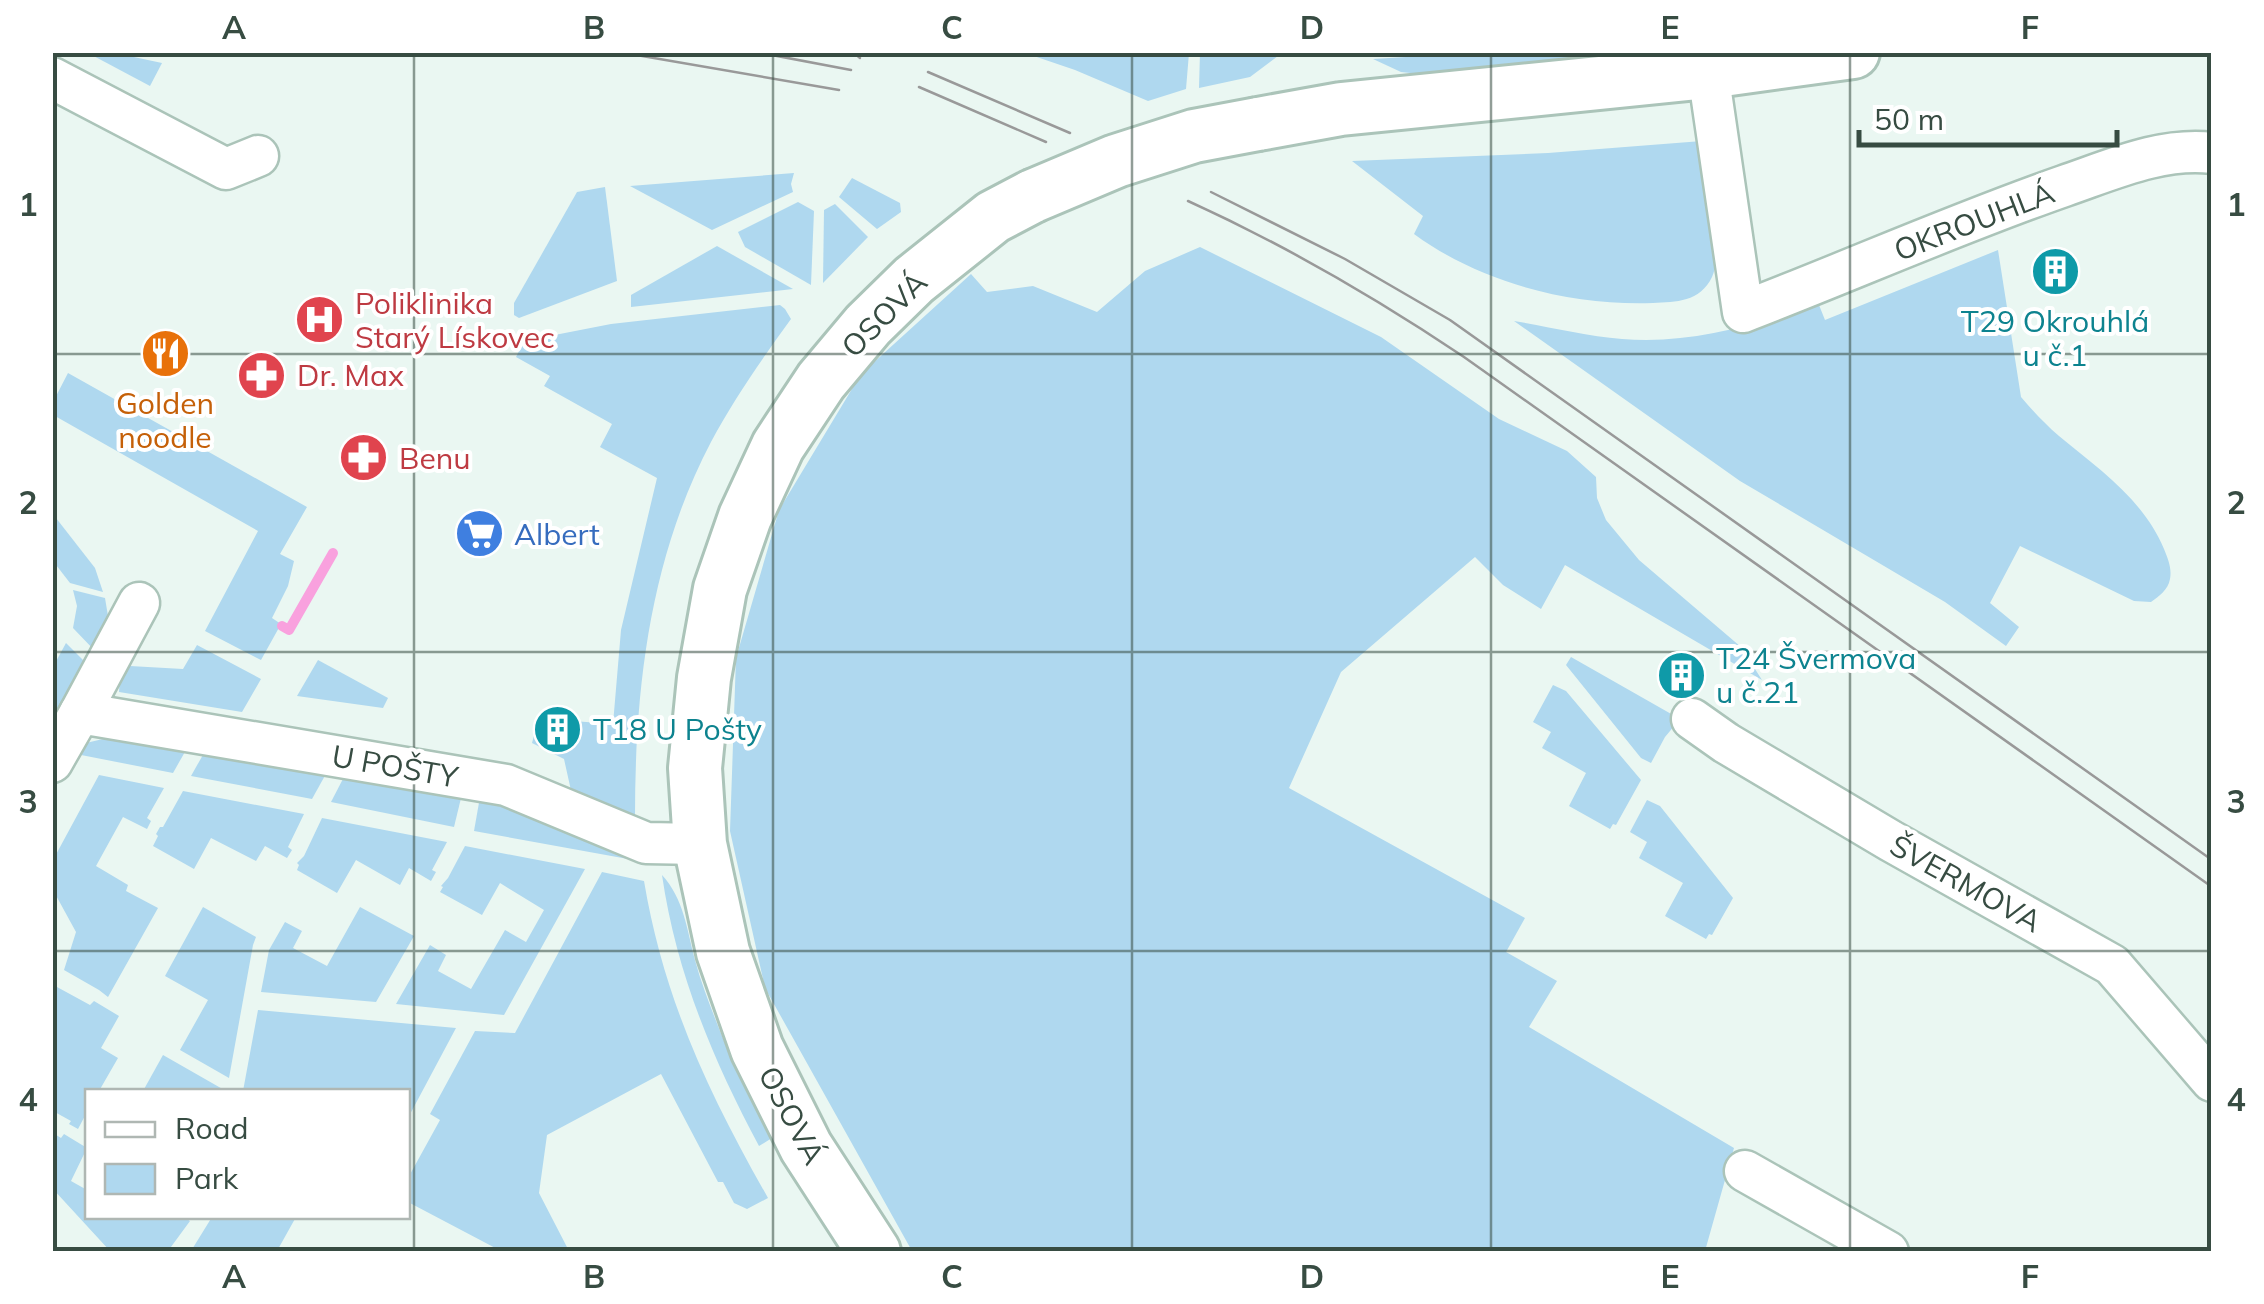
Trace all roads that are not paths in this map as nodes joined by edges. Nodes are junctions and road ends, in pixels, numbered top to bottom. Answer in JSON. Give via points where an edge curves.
{"nodes":[{"id":1,"x":1854,"y":52,"type":"edge"},
{"id":2,"x":1708,"y":72,"type":"junction"},
{"id":3,"x":52,"y":78,"type":"edge"},
{"id":4,"x":2212,"y":153,"type":"edge"},
{"id":5,"x":258,"y":156,"type":"dead end"},
{"id":6,"x":139,"y":604,"type":"dead end"},
{"id":7,"x":80,"y":713,"type":"junction"},
{"id":8,"x":1692,"y":719,"type":"dead end"},
{"id":9,"x":52,"y":762,"type":"edge"},
{"id":10,"x":700,"y":844,"type":"junction"},
{"id":11,"x":2212,"y":1082,"type":"edge"},
{"id":12,"x":1745,"y":1171,"type":"dead end"},
{"id":13,"x":874,"y":1252,"type":"edge"},
{"id":14,"x":1888,"y":1252,"type":"edge"}],
"edges":[{"from":1,"to":2,"type":"street","name":"OSOVÁ"},
{"from":2,"to":4,"type":"street","name":"OKROUHLÁ","via":[[1742,312],[2130,163],[2189,150]]},
{"from":2,"to":10,"type":"street","name":"OSOVÁ","bridge":true,"via":[[1341,109],[1194,136],[1088,172],[993,218],[895,296],[820,380],[778,446],[720,589],[695,768]]},
{"from":3,"to":5,"type":"street","via":[[226,168]]},
{"from":6,"to":7,"type":"street"},
{"from":7,"to":9,"type":"street"},
{"from":7,"to":10,"type":"street","name":"U POŠTY","via":[[506,786],[646,843]]},
{"from":8,"to":11,"type":"street","name":"ŠVERMOVA","via":[[2112,965]]},
{"from":10,"to":13,"type":"street","name":"OSOVÁ","via":[[723,952],[757,1048],[806,1146]]},
{"from":12,"to":14,"type":"street"}]}
